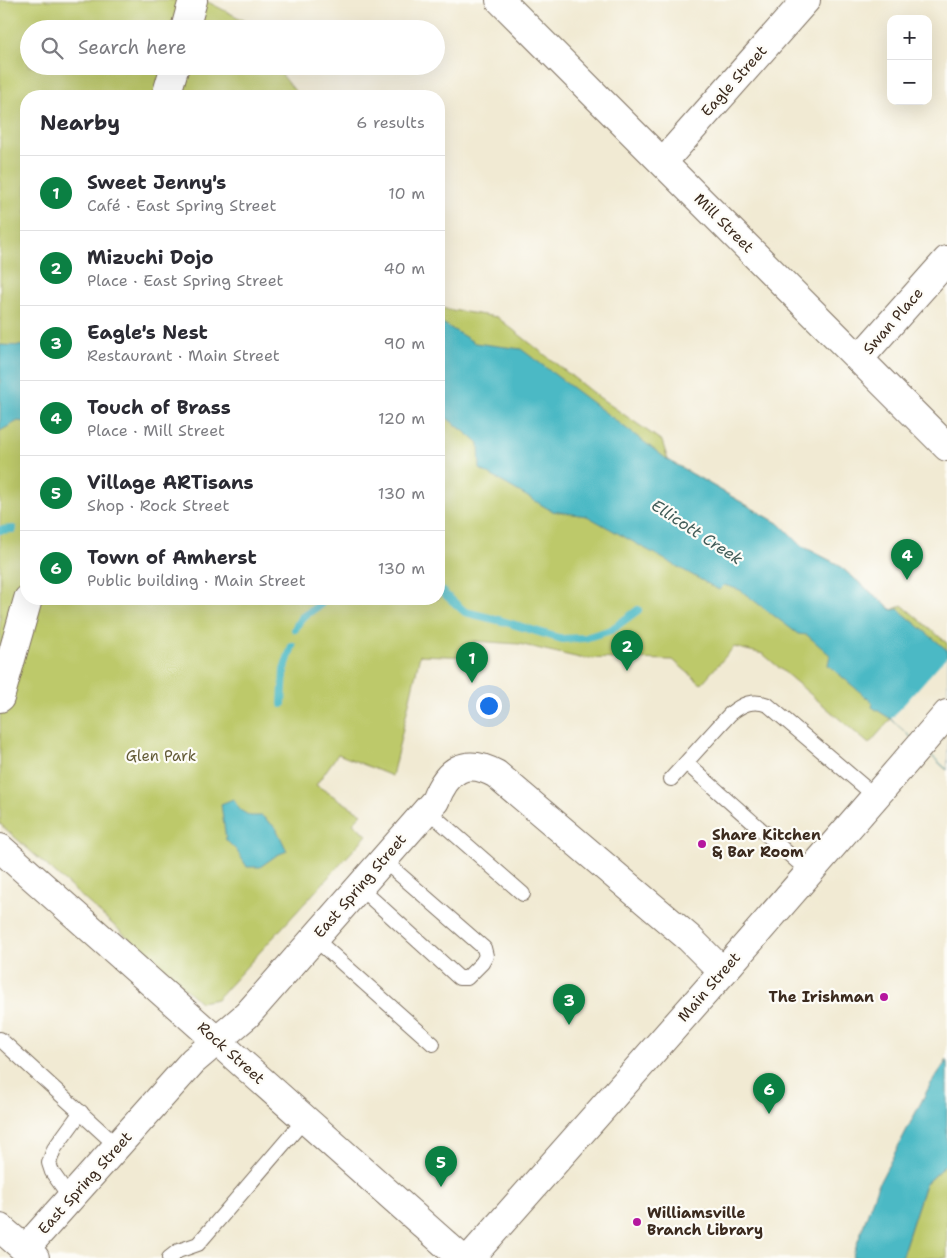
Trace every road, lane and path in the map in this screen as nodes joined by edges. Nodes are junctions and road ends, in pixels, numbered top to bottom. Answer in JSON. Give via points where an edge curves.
{"nodes":[{"id":1,"x":193,"y":0,"type":"edge"},
{"id":2,"x":500,"y":0,"type":"edge"},
{"id":3,"x":806,"y":0,"type":"edge"},
{"id":4,"x":187,"y":20,"type":"edge"},
{"id":5,"x":172,"y":75,"type":"edge"},
{"id":6,"x":168,"y":90,"type":"edge"},
{"id":7,"x":662,"y":162,"type":"junction"},
{"id":8,"x":947,"y":260,"type":"edge"},
{"id":9,"x":859,"y":359,"type":"junction"},
{"id":10,"x":947,"y":447,"type":"edge"},
{"id":11,"x":26,"y":605,"type":"edge"},
{"id":12,"x":0,"y":698,"type":"edge"},
{"id":13,"x":947,"y":714,"type":"edge"},
{"id":14,"x":686,"y":763,"type":"junction"},
{"id":15,"x":671,"y":779,"type":"dead end"},
{"id":16,"x":875,"y":796,"type":"junction"},
{"id":17,"x":431,"y":806,"type":"junction"},
{"id":18,"x":0,"y":848,"type":"edge"},
{"id":19,"x":383,"y":860,"type":"junction"},
{"id":20,"x":809,"y":872,"type":"junction"},
{"id":21,"x":359,"y":887,"type":"junction"},
{"id":22,"x":523,"y":894,"type":"dead end"},
{"id":23,"x":314,"y":938,"type":"junction"},
{"id":24,"x":723,"y":972,"type":"junction"},
{"id":25,"x":0,"y":1038,"type":"edge"},
{"id":26,"x":217,"y":1041,"type":"junction"},
{"id":27,"x":433,"y":1044,"type":"dead end"},
{"id":28,"x":81,"y":1112,"type":"junction"},
{"id":29,"x":305,"y":1119,"type":"junction"},
{"id":30,"x":117,"y":1146,"type":"junction"},
{"id":31,"x":71,"y":1198,"type":"junction"},
{"id":32,"x":0,"y":1228,"type":"edge"},
{"id":33,"x":30,"y":1254,"type":"edge"},
{"id":34,"x":169,"y":1258,"type":"edge"},
{"id":35,"x":461,"y":1258,"type":"edge"},
{"id":36,"x":470,"y":1258,"type":"edge"}],
"edges":[{"from":1,"to":4,"type":"street"},
{"from":2,"to":7,"type":"street","name":"Mill Street"},
{"from":3,"to":7,"type":"street","name":"Eagle Street"},
{"from":5,"to":6,"type":"street"},
{"from":7,"to":9,"type":"street","name":"Mill Street"},
{"from":8,"to":9,"type":"street","name":"Swan Place"},
{"from":9,"to":10,"type":"street","name":"Mill Street"},
{"from":11,"to":12,"type":"street"},
{"from":13,"to":16,"type":"street","name":"Main Street"},
{"from":14,"to":15,"type":"lane"},
{"from":14,"to":16,"type":"lane","via":[[741,705],[761,702]]},
{"from":14,"to":20,"type":"lane"},
{"from":16,"to":20,"type":"street","name":"Main Street"},
{"from":17,"to":19,"type":"street","name":"East Spring Street"},
{"from":17,"to":22,"type":"lane"},
{"from":17,"to":24,"type":"street","name":"East Spring Street","via":[[441,786],[458,770],[474,766],[496,774],[689,938]]},
{"from":18,"to":26,"type":"street","name":"Rock Street"},
{"from":19,"to":21,"type":"street","name":"East Spring Street"},
{"from":19,"to":21,"type":"lane","via":[[484,948],[486,956],[482,962],[467,978],[459,978]]},
{"from":20,"to":24,"type":"street","name":"Main Street"},
{"from":21,"to":23,"type":"street","name":"East Spring Street"},
{"from":23,"to":26,"type":"street","name":"East Spring Street","via":[[247,1015]]},
{"from":23,"to":27,"type":"lane"},
{"from":24,"to":36,"type":"street","name":"Main Street"},
{"from":25,"to":28,"type":"lane"},
{"from":26,"to":29,"type":"street","name":"Rock Street"},
{"from":26,"to":30,"type":"street","name":"East Spring Street","via":[[193,1061]]},
{"from":28,"to":30,"type":"lane"},
{"from":28,"to":31,"type":"lane","via":[[54,1149],[49,1163]]},
{"from":29,"to":34,"type":"lane","via":[[198,1244]]},
{"from":29,"to":35,"type":"street","name":"Rock Street"},
{"from":30,"to":31,"type":"street","name":"East Spring Street"},
{"from":31,"to":33,"type":"street","name":"East Spring Street"},
{"from":32,"to":33,"type":"street"}]}
